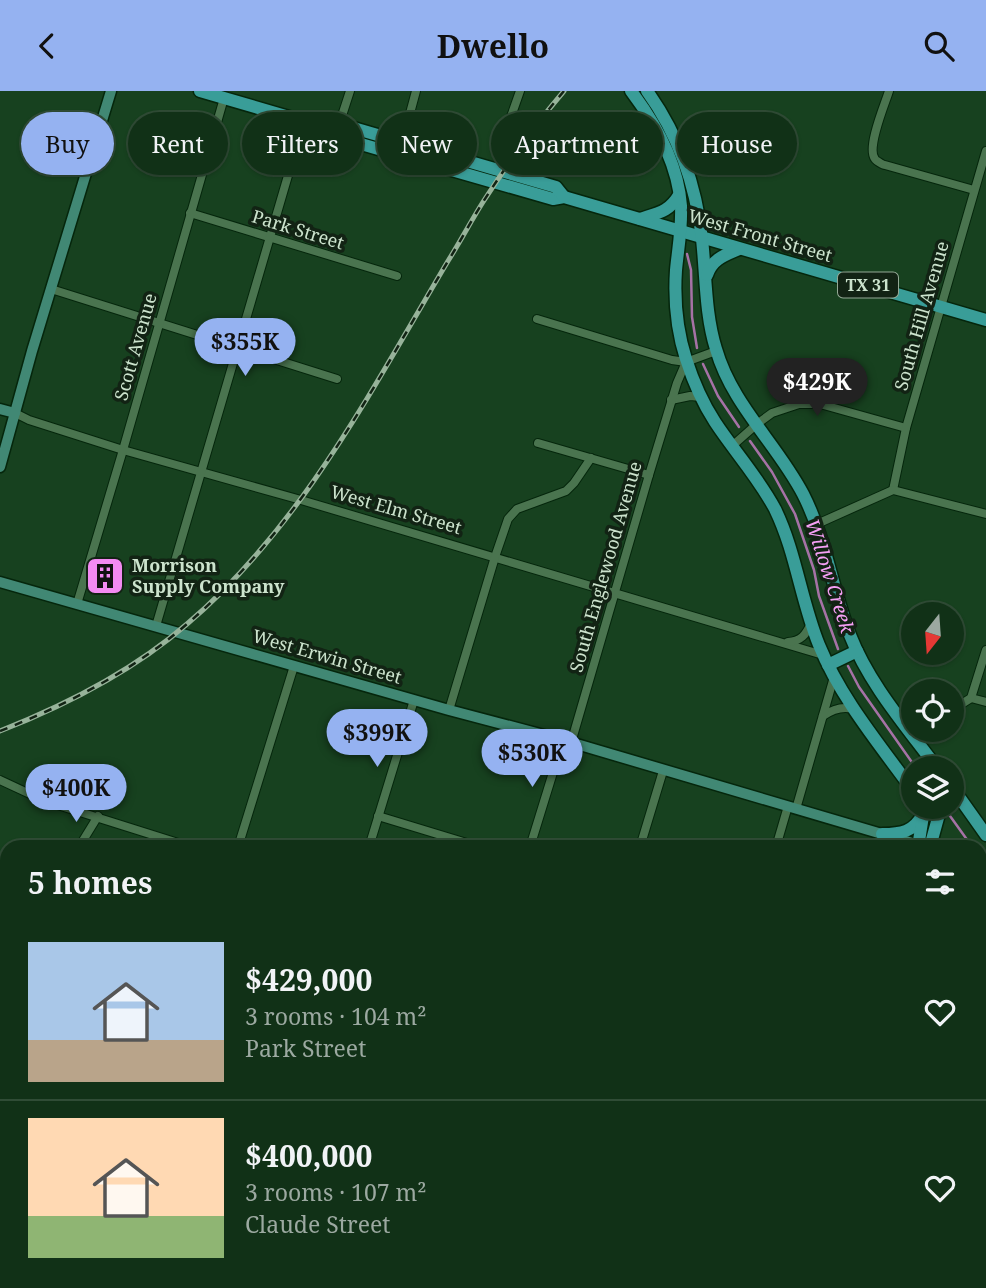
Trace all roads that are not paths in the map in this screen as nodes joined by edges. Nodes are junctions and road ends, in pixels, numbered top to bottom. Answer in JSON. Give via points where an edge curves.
{"nodes":[{"id":1,"x":111,"y":91,"type":"edge"},
{"id":2,"x":200,"y":91,"type":"edge"},
{"id":3,"x":350,"y":91,"type":"edge"},
{"id":4,"x":416,"y":91,"type":"edge"},
{"id":5,"x":520,"y":91,"type":"edge"},
{"id":6,"x":631,"y":91,"type":"edge"},
{"id":7,"x":647,"y":91,"type":"edge"},
{"id":8,"x":889,"y":91,"type":"edge"},
{"id":9,"x":224,"y":98,"type":"junction"},
{"id":10,"x":273,"y":112,"type":"edge"},
{"id":11,"x":343,"y":112,"type":"edge"},
{"id":12,"x":410,"y":112,"type":"edge"},
{"id":13,"x":513,"y":112,"type":"edge"},
{"id":14,"x":363,"y":131,"type":"edge"},
{"id":15,"x":986,"y":151,"type":"edge"},
{"id":16,"x":288,"y":175,"type":"edge"},
{"id":17,"x":974,"y":190,"type":"junction"},
{"id":18,"x":680,"y":195,"type":"junction"},
{"id":19,"x":190,"y":213,"type":"junction"},
{"id":20,"x":640,"y":219,"type":"junction"},
{"id":21,"x":680,"y":232,"type":"junction"},
{"id":22,"x":702,"y":238,"type":"junction"},
{"id":23,"x":270,"y":239,"type":"junction"},
{"id":24,"x":739,"y":249,"type":"junction"},
{"id":25,"x":397,"y":276,"type":"dead end"},
{"id":26,"x":706,"y":279,"type":"junction"},
{"id":27,"x":51,"y":289,"type":"junction"},
{"id":28,"x":942,"y":307,"type":"junction"},
{"id":29,"x":537,"y":319,"type":"dead end"},
{"id":30,"x":986,"y":320,"type":"edge"},
{"id":31,"x":159,"y":323,"type":"junction"},
{"id":32,"x":239,"y":347,"type":"junction"},
{"id":33,"x":716,"y":351,"type":"junction"},
{"id":34,"x":686,"y":362,"type":"junction"},
{"id":35,"x":337,"y":379,"type":"dead end"},
{"id":36,"x":701,"y":397,"type":"junction"},
{"id":37,"x":671,"y":400,"type":"junction"},
{"id":38,"x":0,"y":409,"type":"edge"},
{"id":39,"x":15,"y":414,"type":"junction"},
{"id":40,"x":757,"y":424,"type":"junction"},
{"id":41,"x":906,"y":428,"type":"junction"},
{"id":42,"x":538,"y":443,"type":"dead end"},
{"id":43,"x":732,"y":446,"type":"junction"},
{"id":44,"x":123,"y":450,"type":"junction"},
{"id":45,"x":591,"y":457,"type":"junction"},
{"id":46,"x":0,"y":467,"type":"edge"},
{"id":47,"x":202,"y":471,"type":"junction"},
{"id":48,"x":649,"y":475,"type":"junction"},
{"id":49,"x":893,"y":490,"type":"junction"},
{"id":50,"x":986,"y":514,"type":"edge"},
{"id":51,"x":817,"y":524,"type":"junction"},
{"id":52,"x":495,"y":557,"type":"junction"},
{"id":53,"x":0,"y":582,"type":"edge"},
{"id":54,"x":615,"y":593,"type":"junction"},
{"id":55,"x":77,"y":604,"type":"junction"},
{"id":56,"x":811,"y":623,"type":"junction"},
{"id":57,"x":156,"y":627,"type":"junction"},
{"id":58,"x":782,"y":643,"type":"junction"},
{"id":59,"x":986,"y":650,"type":"edge"},
{"id":60,"x":857,"y":652,"type":"junction"},
{"id":61,"x":826,"y":660,"type":"junction"},
{"id":62,"x":294,"y":666,"type":"junction"},
{"id":63,"x":834,"y":677,"type":"junction"},
{"id":64,"x":971,"y":698,"type":"junction"},
{"id":65,"x":414,"y":700,"type":"junction"},
{"id":66,"x":986,"y":702,"type":"edge"},
{"id":67,"x":964,"y":703,"type":"edge"},
{"id":68,"x":449,"y":710,"type":"junction"},
{"id":69,"x":855,"y":710,"type":"junction"},
{"id":70,"x":901,"y":713,"type":"edge"},
{"id":71,"x":823,"y":716,"type":"junction"},
{"id":72,"x":567,"y":742,"type":"junction"},
{"id":73,"x":663,"y":771,"type":"junction"},
{"id":74,"x":901,"y":774,"type":"edge"},
{"id":75,"x":0,"y":780,"type":"edge"},
{"id":76,"x":964,"y":804,"type":"edge"},
{"id":77,"x":792,"y":808,"type":"junction"},
{"id":78,"x":97,"y":816,"type":"junction"},
{"id":79,"x":378,"y":816,"type":"junction"},
{"id":80,"x":919,"y":819,"type":"edge"},
{"id":81,"x":922,"y":819,"type":"edge"},
{"id":82,"x":936,"y":819,"type":"edge"},
{"id":83,"x":882,"y":834,"type":"junction"},
{"id":84,"x":986,"y":835,"type":"edge"},
{"id":85,"x":83,"y":840,"type":"edge"},
{"id":86,"x":170,"y":840,"type":"edge"},
{"id":87,"x":240,"y":840,"type":"edge"},
{"id":88,"x":371,"y":840,"type":"edge"},
{"id":89,"x":457,"y":840,"type":"edge"},
{"id":90,"x":532,"y":840,"type":"edge"},
{"id":91,"x":642,"y":840,"type":"edge"},
{"id":92,"x":779,"y":840,"type":"edge"},
{"id":93,"x":903,"y":840,"type":"edge"},
{"id":94,"x":924,"y":840,"type":"edge"},
{"id":95,"x":927,"y":840,"type":"edge"}],
"edges":[{"from":1,"to":27,"type":"main road"},
{"from":2,"to":9,"type":"main road","name":"West Front Street","number":"TX 31"},
{"from":3,"to":11,"type":"street"},
{"from":4,"to":12,"type":"street"},
{"from":5,"to":13,"type":"street"},
{"from":6,"to":18,"type":"main road","via":[[662,141]]},
{"from":7,"to":22,"type":"main road","via":[[686,165]]},
{"from":8,"to":17,"type":"street","via":[[874,139],[875,160]]},
{"from":9,"to":10,"type":"main road","name":"West Front Street","number":"TX 31"},
{"from":9,"to":19,"type":"street","name":"Scott Avenue"},
{"from":14,"to":20,"type":"main road","name":"West Front Street","number":"TX 31","via":[[556,187],[564,197]]},
{"from":15,"to":17,"type":"street","name":"South Hill Avenue"},
{"from":16,"to":23,"type":"street"},
{"from":17,"to":28,"type":"street","name":"South Hill Avenue"},
{"from":18,"to":20,"type":"main road","via":[[672,207]]},
{"from":18,"to":21,"type":"main road"},
{"from":19,"to":23,"type":"street","name":"Park Street"},
{"from":19,"to":31,"type":"street","name":"Scott Avenue"},
{"from":20,"to":21,"type":"main road","name":"West Front Street","number":"TX 31"},
{"from":21,"to":22,"type":"main road","name":"West Front Street","number":"TX 31"},
{"from":21,"to":34,"type":"main road","via":[[676,302]]},
{"from":22,"to":24,"type":"main road","name":"West Front Street","number":"TX 31"},
{"from":22,"to":26,"type":"main road"},
{"from":23,"to":25,"type":"street","name":"Park Street"},
{"from":23,"to":32,"type":"street"},
{"from":24,"to":26,"type":"main road","via":[[713,263]]},
{"from":24,"to":28,"type":"main road","name":"West Front Street","number":"TX 31"},
{"from":26,"to":33,"type":"main road"},
{"from":27,"to":31,"type":"street"},
{"from":27,"to":39,"type":"main road"},
{"from":28,"to":30,"type":"main road","name":"West Front Street","number":"TX 31"},
{"from":28,"to":41,"type":"street","name":"South Hill Avenue"},
{"from":29,"to":34,"type":"street"},
{"from":31,"to":32,"type":"street"},
{"from":31,"to":44,"type":"street","name":"Scott Avenue"},
{"from":32,"to":35,"type":"street"},
{"from":32,"to":47,"type":"street"},
{"from":33,"to":34,"type":"street"},
{"from":33,"to":40,"type":"main road","via":[[733,389]]},
{"from":34,"to":36,"type":"main road"},
{"from":34,"to":37,"type":"street","name":"South Englewood Avenue"},
{"from":36,"to":37,"type":"street"},
{"from":36,"to":43,"type":"main road"},
{"from":37,"to":48,"type":"street","name":"South Englewood Avenue"},
{"from":38,"to":39,"type":"main road","name":"West Elm Street"},
{"from":39,"to":44,"type":"street","name":"West Elm Street"},
{"from":39,"to":46,"type":"main road"},
{"from":40,"to":41,"type":"street","via":[[789,406],[810,403]]},
{"from":40,"to":43,"type":"street"},
{"from":40,"to":51,"type":"main road","via":[[786,464]]},
{"from":41,"to":49,"type":"street","name":"South Hill Avenue"},
{"from":42,"to":45,"type":"street"},
{"from":43,"to":56,"type":"main road","via":[[778,516]]},
{"from":44,"to":47,"type":"street","name":"West Elm Street"},
{"from":44,"to":55,"type":"street","name":"Scott Avenue"},
{"from":45,"to":48,"type":"street"},
{"from":45,"to":52,"type":"street","via":[[566,491],[512,514]]},
{"from":47,"to":52,"type":"street","name":"West Elm Street"},
{"from":47,"to":57,"type":"street"},
{"from":48,"to":54,"type":"street","name":"South Englewood Avenue"},
{"from":49,"to":50,"type":"street"},
{"from":49,"to":51,"type":"street"},
{"from":51,"to":60,"type":"main road"},
{"from":52,"to":54,"type":"street","name":"West Elm Street"},
{"from":52,"to":68,"type":"street"},
{"from":53,"to":55,"type":"main road","name":"West Erwin Street"},
{"from":54,"to":58,"type":"street","name":"West Elm Street"},
{"from":54,"to":72,"type":"street","name":"South Englewood Avenue"},
{"from":55,"to":57,"type":"main road","name":"West Erwin Street"},
{"from":56,"to":58,"type":"street","via":[[800,639]]},
{"from":56,"to":61,"type":"main road"},
{"from":57,"to":62,"type":"main road","name":"West Erwin Street"},
{"from":58,"to":61,"type":"street","name":"West Elm Street"},
{"from":59,"to":64,"type":"street"},
{"from":60,"to":61,"type":"main road"},
{"from":60,"to":70,"type":"main road"},
{"from":61,"to":63,"type":"main road"},
{"from":62,"to":65,"type":"main road","name":"West Erwin Street"},
{"from":62,"to":87,"type":"street"},
{"from":63,"to":69,"type":"main road"},
{"from":63,"to":71,"type":"street"},
{"from":64,"to":66,"type":"street"},
{"from":64,"to":67,"type":"street"},
{"from":65,"to":68,"type":"main road","name":"West Erwin Street"},
{"from":65,"to":79,"type":"street"},
{"from":68,"to":72,"type":"main road","name":"West Erwin Street"},
{"from":69,"to":71,"type":"street","via":[[843,707]]},
{"from":69,"to":74,"type":"main road"},
{"from":71,"to":77,"type":"street"},
{"from":72,"to":73,"type":"main road","name":"West Erwin Street"},
{"from":72,"to":90,"type":"street","name":"South Englewood Avenue"},
{"from":73,"to":77,"type":"main road","name":"West Erwin Street"},
{"from":73,"to":91,"type":"street"},
{"from":75,"to":78,"type":"street","via":[[44,801]]},
{"from":76,"to":84,"type":"main road"},
{"from":77,"to":83,"type":"main road","name":"West Erwin Street"},
{"from":77,"to":92,"type":"street"},
{"from":78,"to":85,"type":"street"},
{"from":78,"to":86,"type":"street"},
{"from":79,"to":88,"type":"street"},
{"from":79,"to":89,"type":"street"},
{"from":80,"to":83,"type":"main road","via":[[909,831]]},
{"from":81,"to":94,"type":"main road"},
{"from":82,"to":95,"type":"main road"},
{"from":83,"to":93,"type":"main road","name":"West Erwin Street"}]}
